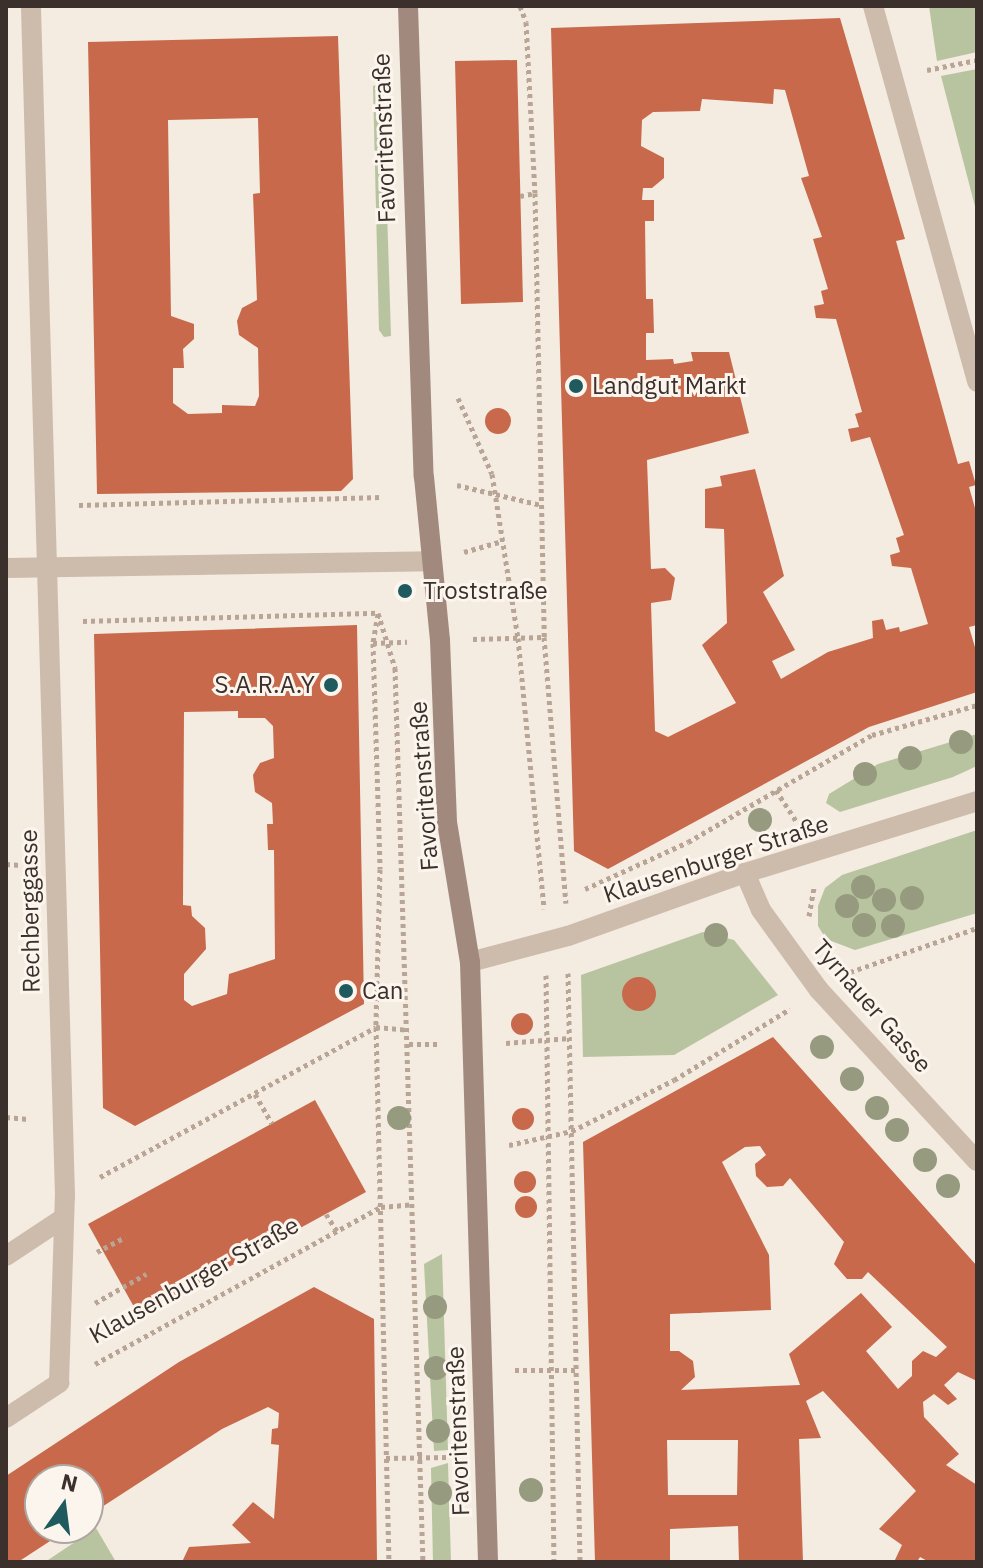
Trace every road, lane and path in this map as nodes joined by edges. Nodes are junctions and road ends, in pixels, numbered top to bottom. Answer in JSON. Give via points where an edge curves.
{"nodes":[{"id":1,"x":31,"y":6,"type":"edge"},
{"id":2,"x":408,"y":6,"type":"edge"},
{"id":3,"x":520,"y":6,"type":"edge"},
{"id":4,"x":873,"y":6,"type":"edge"},
{"id":5,"x":977,"y":60,"type":"edge"},
{"id":6,"x":892,"y":77,"type":"junction"},
{"id":7,"x":535,"y":193,"type":"junction"},
{"id":8,"x":520,"y":196,"type":"dead end"},
{"id":9,"x":977,"y":382,"type":"edge"},
{"id":10,"x":495,"y":494,"type":"dead end"},
{"id":11,"x":382,"y":497,"type":"dead end"},
{"id":12,"x":46,"y":510,"type":"junction"},
{"id":13,"x":432,"y":561,"type":"junction"},
{"id":14,"x":6,"y":568,"type":"edge"},
{"id":15,"x":48,"y":571,"type":"junction"},
{"id":16,"x":378,"y":613,"type":"junction"},
{"id":17,"x":49,"y":622,"type":"junction"},
{"id":18,"x":977,"y":705,"type":"edge"},
{"id":19,"x":977,"y":801,"type":"edge"},
{"id":20,"x":745,"y":873,"type":"junction"},
{"id":21,"x":565,"y":898,"type":"junction"},
{"id":22,"x":977,"y":928,"type":"edge"},
{"id":23,"x":568,"y":936,"type":"junction"},
{"id":24,"x":545,"y":942,"type":"junction"},
{"id":25,"x":470,"y":962,"type":"junction"},
{"id":26,"x":819,"y":990,"type":"junction"},
{"id":27,"x":376,"y":1027,"type":"junction"},
{"id":28,"x":409,"y":1030,"type":"junction"},
{"id":29,"x":570,"y":1038,"type":"junction"},
{"id":30,"x":547,"y":1043,"type":"junction"},
{"id":31,"x":255,"y":1094,"type":"junction"},
{"id":32,"x":272,"y":1124,"type":"dead end"},
{"id":33,"x":572,"y":1131,"type":"junction"},
{"id":34,"x":551,"y":1135,"type":"junction"},
{"id":35,"x":476,"y":1149,"type":"junction"},
{"id":36,"x":977,"y":1161,"type":"edge"},
{"id":37,"x":65,"y":1196,"type":"junction"},
{"id":38,"x":413,"y":1204,"type":"junction"},
{"id":39,"x":381,"y":1207,"type":"junction"},
{"id":40,"x":326,"y":1214,"type":"dead end"},
{"id":41,"x":62,"y":1219,"type":"junction"},
{"id":42,"x":337,"y":1231,"type":"junction"},
{"id":43,"x":6,"y":1256,"type":"edge"},
{"id":44,"x":146,"y":1274,"type":"dead end"},
{"id":45,"x":60,"y":1324,"type":"junction"},
{"id":46,"x":552,"y":1369,"type":"junction"},
{"id":47,"x":576,"y":1370,"type":"junction"},
{"id":48,"x":482,"y":1371,"type":"junction"},
{"id":49,"x":59,"y":1383,"type":"junction"},
{"id":50,"x":6,"y":1418,"type":"edge"},
{"id":51,"x":485,"y":1456,"type":"junction"},
{"id":52,"x":386,"y":1458,"type":"junction"},
{"id":53,"x":420,"y":1458,"type":"junction"},
{"id":54,"x":389,"y":1562,"type":"edge"},
{"id":55,"x":423,"y":1562,"type":"edge"},
{"id":56,"x":488,"y":1562,"type":"edge"},
{"id":57,"x":554,"y":1562,"type":"edge"},
{"id":58,"x":580,"y":1562,"type":"edge"}],
"edges":[{"from":1,"to":12,"type":"street","name":"Rechberggasse"},
{"from":2,"to":13,"type":"main road","name":"Favoritenstraße","via":[[415,322]]},
{"from":3,"to":7,"type":"path","via":[[526,22]]},
{"from":4,"to":6,"type":"street"},
{"from":5,"to":6,"type":"path"},
{"from":6,"to":9,"type":"street"},
{"from":7,"to":8,"type":"path"},
{"from":7,"to":21,"type":"path","via":[[544,637]]},
{"from":10,"to":24,"type":"path","via":[[518,638]]},
{"from":11,"to":12,"type":"path"},
{"from":12,"to":15,"type":"street","name":"Rechberggasse"},
{"from":13,"to":15,"type":"street"},
{"from":13,"to":25,"type":"main road","name":"Favoritenstraße","via":[[447,822]]},
{"from":14,"to":15,"type":"street"},
{"from":15,"to":17,"type":"street","name":"Rechberggasse"},
{"from":16,"to":17,"type":"path"},
{"from":16,"to":27,"type":"path","via":[[373,643],[380,869]]},
{"from":16,"to":28,"type":"path","via":[[395,668]]},
{"from":17,"to":37,"type":"street","name":"Rechberggasse"},
{"from":18,"to":21,"type":"path","via":[[872,735],[688,842]]},
{"from":19,"to":20,"type":"street","name":"Klausenburger Straße"},
{"from":20,"to":23,"type":"street","name":"Klausenburger Straße"},
{"from":20,"to":26,"type":"street","name":"Tyrnauer Gasse","via":[[761,910]]},
{"from":21,"to":23,"type":"path"},
{"from":22,"to":26,"type":"path","via":[[857,968]]},
{"from":23,"to":24,"type":"street","name":"Klausenburger Straße"},
{"from":23,"to":29,"type":"path"},
{"from":24,"to":25,"type":"street","name":"Klausenburger Straße"},
{"from":24,"to":30,"type":"path"},
{"from":25,"to":35,"type":"main road","name":"Favoritenstraße"},
{"from":26,"to":33,"type":"path","via":[[674,1080]]},
{"from":26,"to":36,"type":"street","name":"Tyrnauer Gasse"},
{"from":27,"to":28,"type":"path"},
{"from":27,"to":31,"type":"path"},
{"from":27,"to":39,"type":"path"},
{"from":28,"to":38,"type":"path"},
{"from":29,"to":30,"type":"path"},
{"from":29,"to":33,"type":"path"},
{"from":30,"to":34,"type":"path"},
{"from":31,"to":32,"type":"path"},
{"from":31,"to":37,"type":"path"},
{"from":33,"to":34,"type":"path"},
{"from":33,"to":47,"type":"path"},
{"from":34,"to":35,"type":"path"},
{"from":34,"to":46,"type":"path"},
{"from":35,"to":48,"type":"main road","name":"Favoritenstraße"},
{"from":37,"to":41,"type":"street","name":"Rechberggasse"},
{"from":38,"to":39,"type":"path","name":"Klausenburger Straße"},
{"from":38,"to":53,"type":"path"},
{"from":39,"to":42,"type":"path","name":"Klausenburger Straße"},
{"from":39,"to":52,"type":"path"},
{"from":40,"to":42,"type":"path"},
{"from":41,"to":43,"type":"street"},
{"from":41,"to":45,"type":"street","name":"Rechberggasse"},
{"from":42,"to":49,"type":"path","name":"Klausenburger Straße"},
{"from":44,"to":45,"type":"path"},
{"from":45,"to":49,"type":"street","name":"Rechberggasse"},
{"from":46,"to":47,"type":"path"},
{"from":46,"to":48,"type":"path"},
{"from":46,"to":57,"type":"path"},
{"from":47,"to":58,"type":"path"},
{"from":48,"to":51,"type":"main road","name":"Favoritenstraße"},
{"from":49,"to":50,"type":"street"},
{"from":51,"to":53,"type":"path"},
{"from":51,"to":56,"type":"main road","name":"Favoritenstraße"},
{"from":52,"to":53,"type":"path"},
{"from":52,"to":54,"type":"path"},
{"from":53,"to":55,"type":"path"}]}
